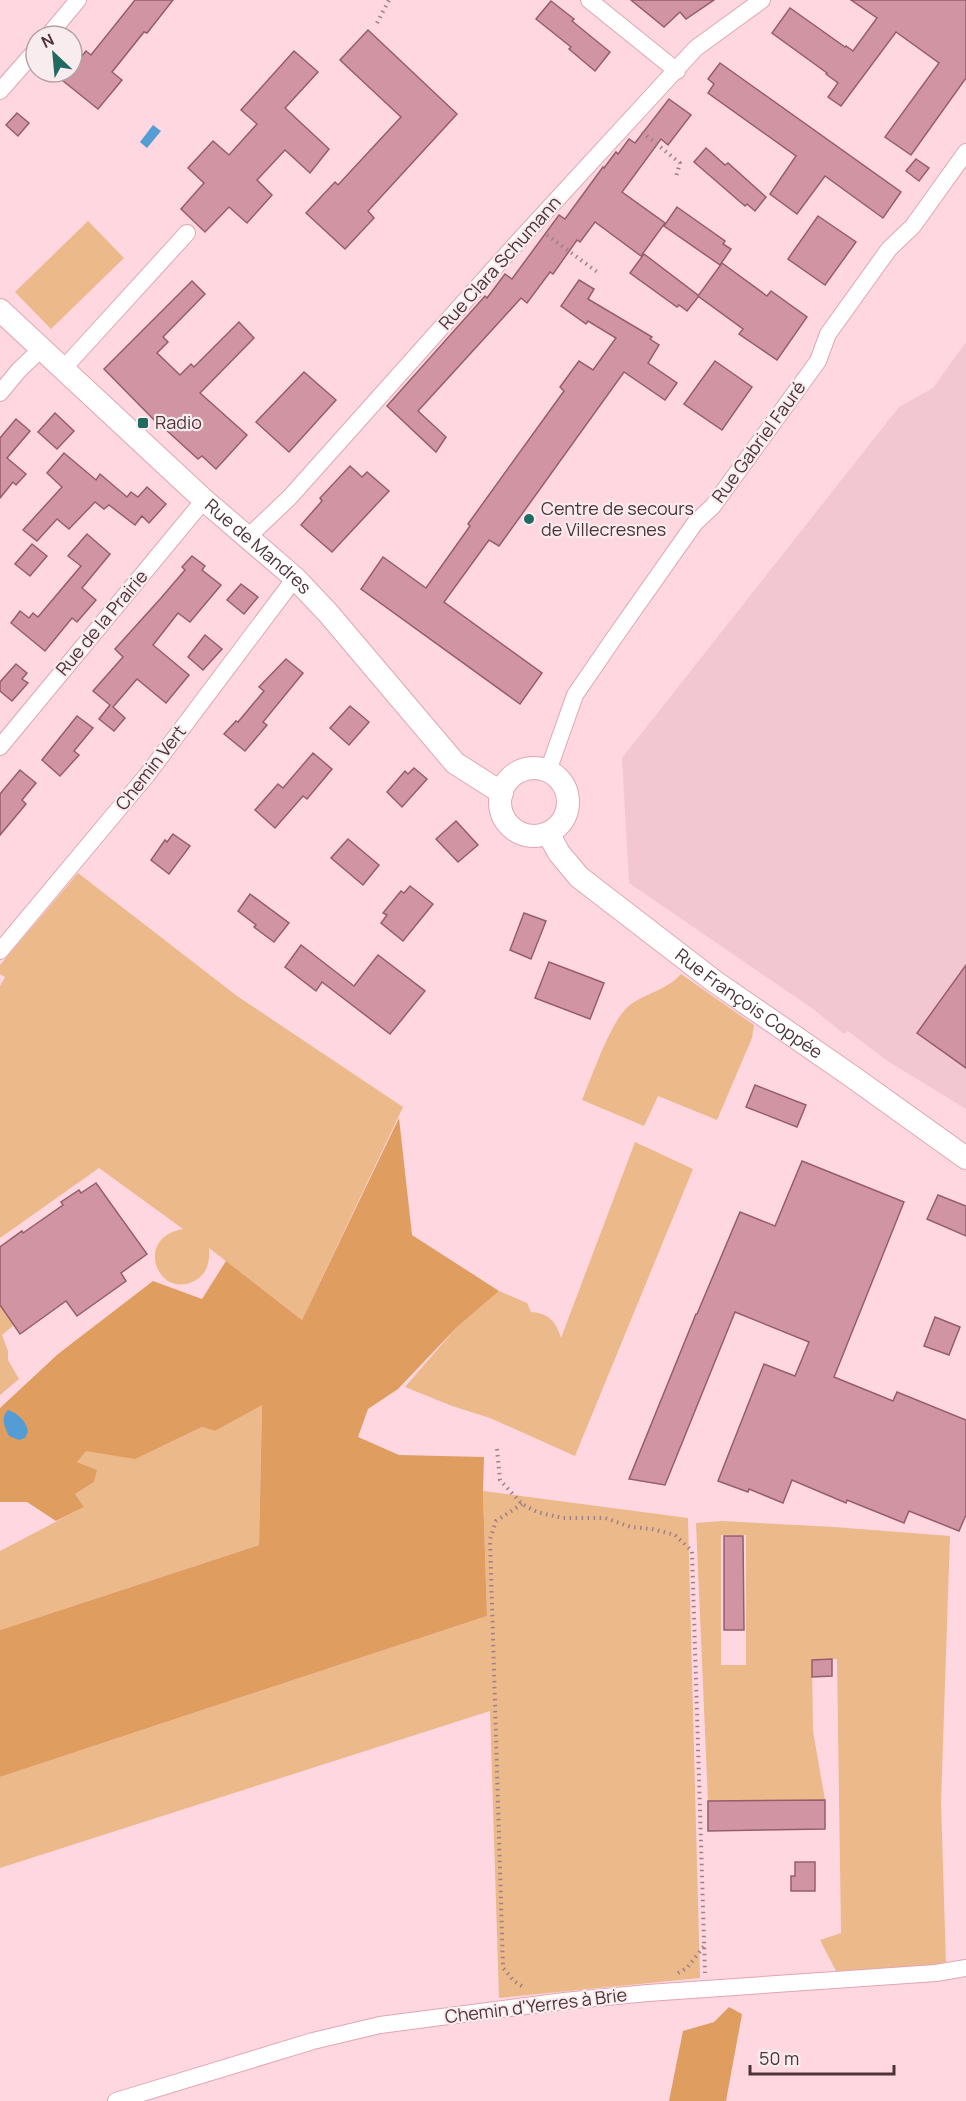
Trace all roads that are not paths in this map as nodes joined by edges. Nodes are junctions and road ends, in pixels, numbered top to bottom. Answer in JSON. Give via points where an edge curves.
{"nodes":[{"id":1,"x":78,"y":0,"type":"edge"},
{"id":2,"x":589,"y":0,"type":"edge"},
{"id":3,"x":762,"y":0,"type":"edge"},
{"id":4,"x":58,"y":24,"type":"edge"},
{"id":5,"x":24,"y":64,"type":"edge"},
{"id":6,"x":677,"y":71,"type":"junction"},
{"id":7,"x":0,"y":91,"type":"edge"},
{"id":8,"x":966,"y":152,"type":"edge"},
{"id":9,"x":187,"y":234,"type":"dead end"},
{"id":10,"x":0,"y":310,"type":"edge"},
{"id":11,"x":42,"y":348,"type":"junction"},
{"id":12,"x":63,"y":369,"type":"junction"},
{"id":13,"x":0,"y":393,"type":"edge"},
{"id":14,"x":204,"y":500,"type":"junction"},
{"id":15,"x":248,"y":537,"type":"junction"},
{"id":16,"x":295,"y":579,"type":"junction"},
{"id":17,"x":0,"y":747,"type":"edge"},
{"id":18,"x":548,"y":771,"type":"junction"},
{"id":19,"x":502,"y":793,"type":"junction"},
{"id":20,"x":548,"y":833,"type":"junction"},
{"id":21,"x":0,"y":951,"type":"edge"},
{"id":22,"x":966,"y":1158,"type":"edge"},
{"id":23,"x":966,"y":1968,"type":"edge"},
{"id":24,"x":117,"y":2101,"type":"edge"}],
"edges":[{"from":1,"to":4,"type":"street"},
{"from":2,"to":6,"type":"street"},
{"from":3,"to":6,"type":"street","name":"Rue Clara Schumann","via":[[696,48]]},
{"from":5,"to":7,"type":"street"},
{"from":6,"to":15,"type":"street","name":"Rue Clara Schumann","via":[[290,497]]},
{"from":8,"to":18,"type":"street","name":"Rue Gabriel Fauré","via":[[913,226],[889,249],[828,334],[818,360],[713,506],[695,523],[575,695]]},
{"from":9,"to":12,"type":"street"},
{"from":10,"to":11,"type":"street","name":"Rue de Mandres"},
{"from":11,"to":12,"type":"street","name":"Rue de Mandres"},
{"from":11,"to":13,"type":"street"},
{"from":12,"to":14,"type":"street","name":"Rue de Mandres"},
{"from":14,"to":15,"type":"street","name":"Rue de Mandres"},
{"from":14,"to":17,"type":"street","name":"Rue de la Prairie"},
{"from":15,"to":16,"type":"street","name":"Rue de Mandres"},
{"from":16,"to":19,"type":"street","name":"Rue de Mandres","via":[[455,763]]},
{"from":16,"to":21,"type":"street","name":"Chemin Vert","via":[[147,775]]},
{"from":18,"to":19,"type":"street","via":[[520,771]]},
{"from":18,"to":20,"type":"street","via":[[563,784],[568,802],[563,820]]},
{"from":19,"to":20,"type":"street","via":[[502,812],[512,828],[530,836]]},
{"from":20,"to":22,"type":"street","name":"Rue François Coppée","via":[[579,877],[714,981]]},
{"from":23,"to":24,"type":"street","name":"Chemin d'Yerres à Brie","via":[[564,2001],[380,2025],[313,2040]]}]}
